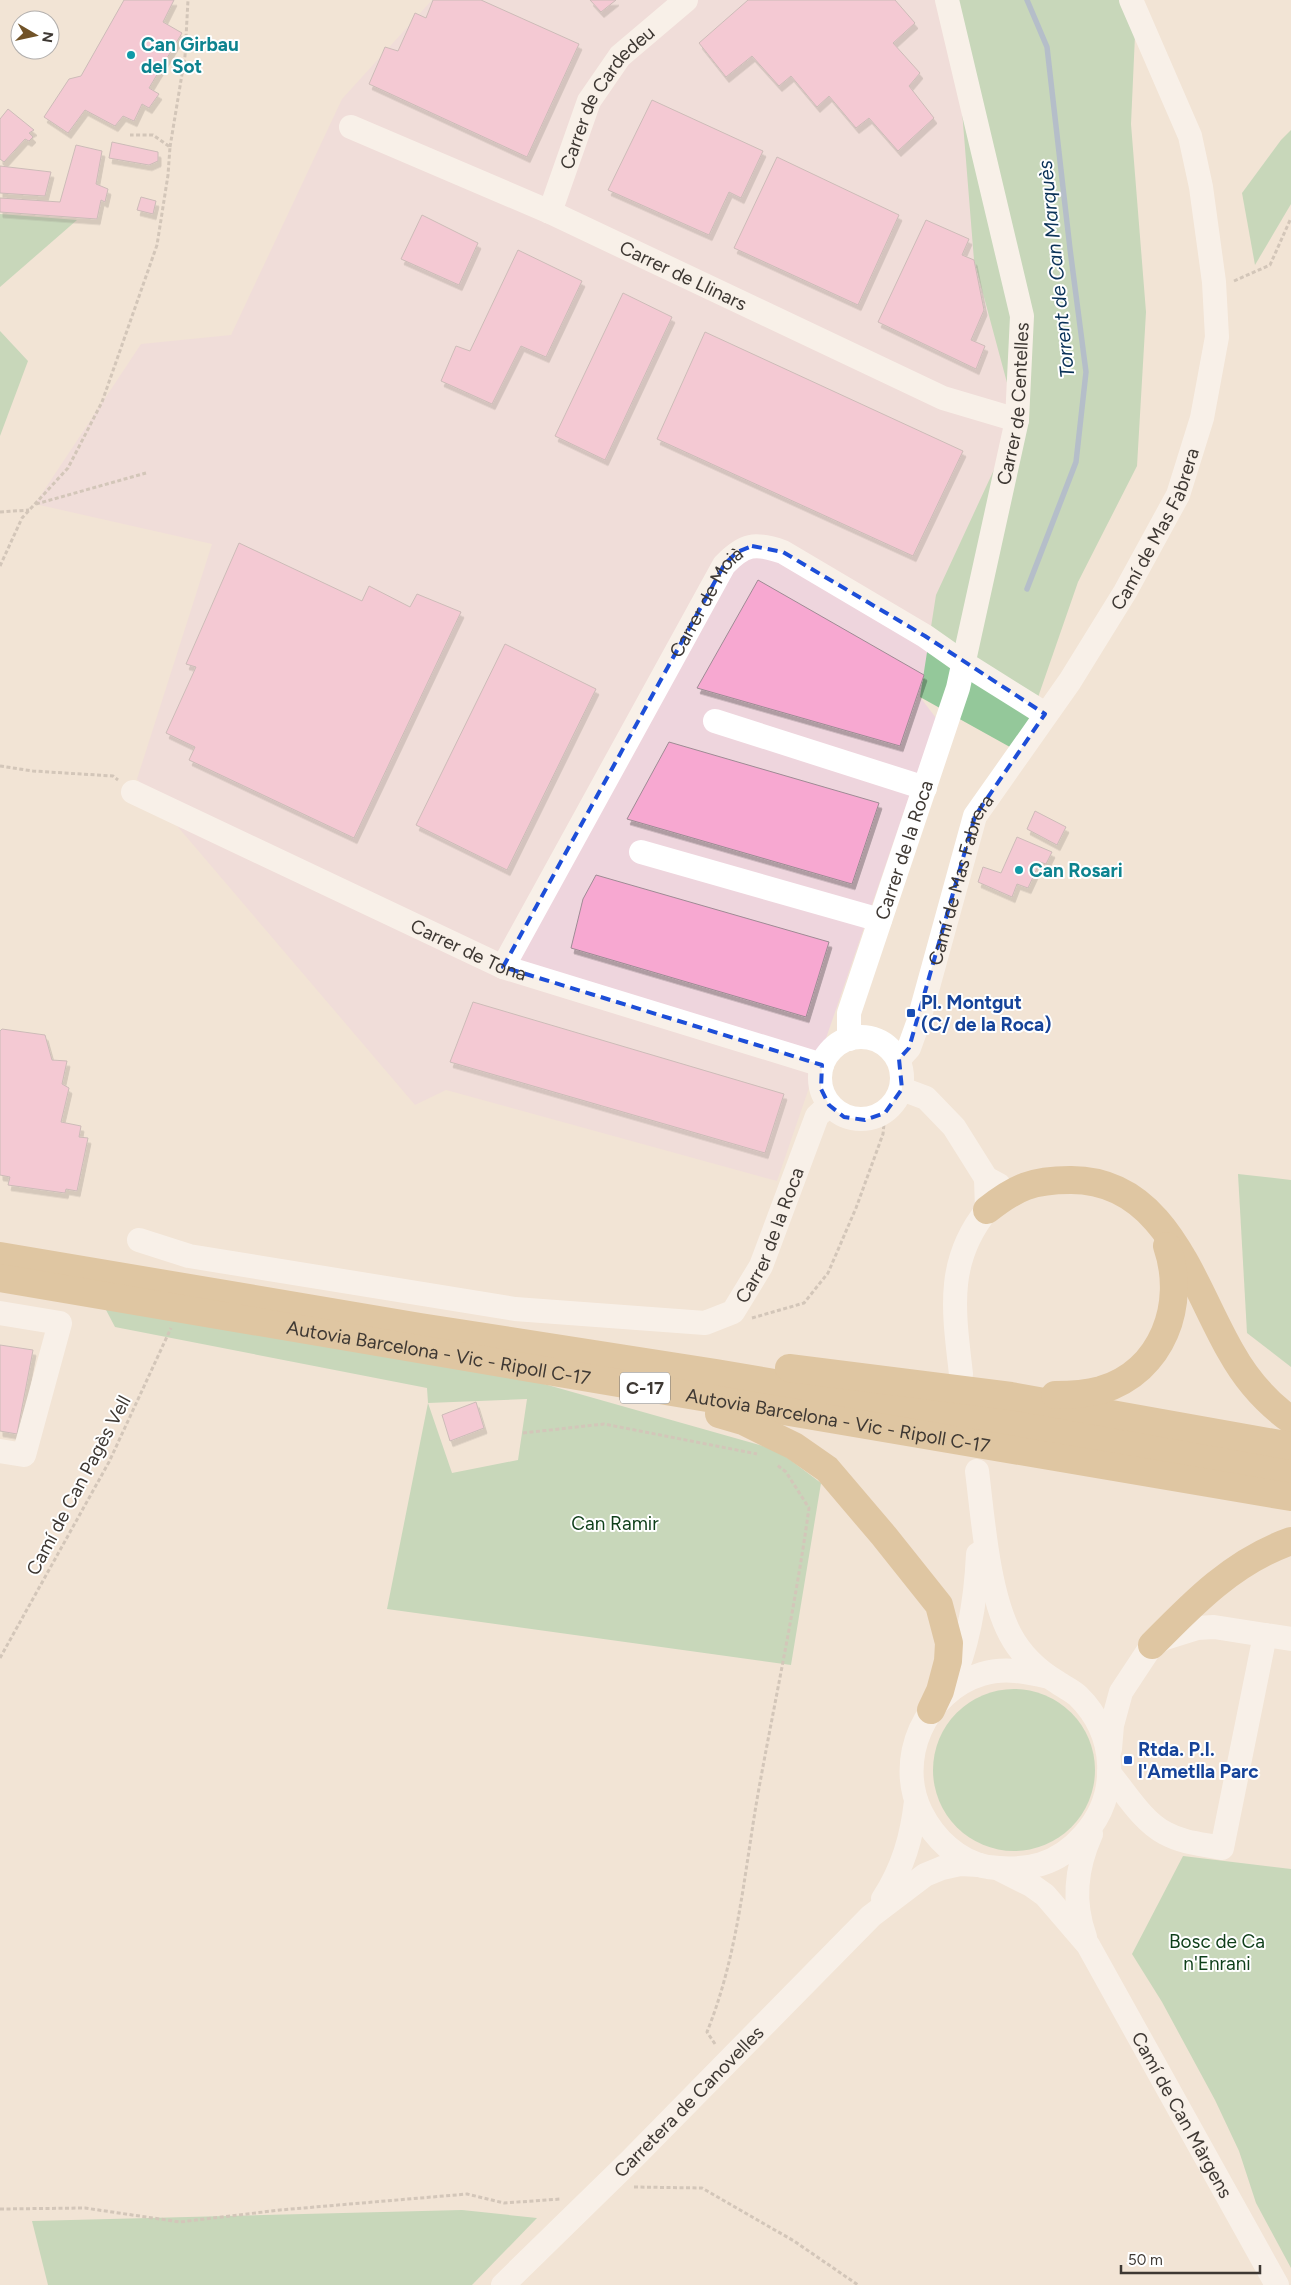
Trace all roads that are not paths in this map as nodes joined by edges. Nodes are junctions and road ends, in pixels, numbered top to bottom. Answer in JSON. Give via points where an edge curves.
{"nodes":[{"id":1,"x":686,"y":0,"type":"edge"},
{"id":2,"x":947,"y":0,"type":"edge"},
{"id":3,"x":1131,"y":0,"type":"edge"},
{"id":4,"x":351,"y":127,"type":"dead end"},
{"id":5,"x":550,"y":212,"type":"junction"},
{"id":6,"x":1017,"y":420,"type":"junction"},
{"id":7,"x":962,"y":662,"type":"junction"},
{"id":8,"x":1045,"y":714,"type":"junction"},
{"id":9,"x":715,"y":721,"type":"dead end"},
{"id":10,"x":924,"y":788,"type":"junction"},
{"id":11,"x":133,"y":792,"type":"road end"},
{"id":12,"x":641,"y":852,"type":"dead end"},
{"id":13,"x":880,"y":920,"type":"junction"},
{"id":14,"x":503,"y":967,"type":"junction"},
{"id":15,"x":849,"y":1039,"type":"junction"},
{"id":16,"x":899,"y":1059,"type":"junction"},
{"id":17,"x":822,"y":1065,"type":"junction"},
{"id":18,"x":902,"y":1089,"type":"junction"},
{"id":19,"x":829,"y":1105,"type":"junction"},
{"id":20,"x":986,"y":1178,"type":"junction"},
{"id":21,"x":1010,"y":1192,"type":"junction"},
{"id":22,"x":987,"y":1210,"type":"junction"},
{"id":23,"x":1157,"y":1219,"type":"junction"},
{"id":24,"x":139,"y":1240,"type":"dead end"},
{"id":25,"x":0,"y":1256,"type":"edge"},
{"id":26,"x":0,"y":1278,"type":"edge"},
{"id":27,"x":0,"y":1293,"type":"edge"},
{"id":28,"x":108,"y":1296,"type":"junction"},
{"id":29,"x":0,"y":1313,"type":"edge"},
{"id":30,"x":562,"y":1349,"type":"junction"},
{"id":31,"x":961,"y":1374,"type":"dead end"},
{"id":32,"x":624,"y":1385,"type":"junction"},
{"id":33,"x":1011,"y":1396,"type":"junction"},
{"id":34,"x":1291,"y":1420,"type":"edge"},
{"id":35,"x":1291,"y":1446,"type":"edge"},
{"id":36,"x":0,"y":1451,"type":"edge"},
{"id":37,"x":1291,"y":1471,"type":"edge"},
{"id":38,"x":1291,"y":1498,"type":"edge"},
{"id":39,"x":1291,"y":1541,"type":"edge"},
{"id":40,"x":1265,"y":1635,"type":"junction"},
{"id":41,"x":1291,"y":1639,"type":"edge"},
{"id":42,"x":1152,"y":1645,"type":"junction"},
{"id":43,"x":1049,"y":1677,"type":"junction"},
{"id":44,"x":939,"y":1702,"type":"junction"},
{"id":45,"x":1109,"y":1764,"type":"junction"},
{"id":46,"x":916,"y":1800,"type":"junction"},
{"id":47,"x":1096,"y":1822,"type":"junction"},
{"id":48,"x":987,"y":1866,"type":"junction"},
{"id":49,"x":871,"y":1916,"type":"junction"},
{"id":50,"x":1088,"y":1945,"type":"junction"},
{"id":51,"x":503,"y":2285,"type":"edge"},
{"id":52,"x":1276,"y":2285,"type":"edge"}],
"edges":[{"from":1,"to":5,"type":"street","name":"Carrer de Cardedeu","via":[[620,56],[589,101]]},
{"from":2,"to":6,"type":"street","name":"Carrer de Centelles","via":[[1022,316]]},
{"from":3,"to":8,"type":"street","name":"Camí de Mas Fabrera","via":[[1190,136],[1201,187],[1215,290],[1217,337],[1202,418],[1178,495],[1125,592],[1070,681]]},
{"from":4,"to":5,"type":"street","name":"Carrer de Llinars"},
{"from":5,"to":6,"type":"street","name":"Carrer de Llinars","via":[[943,398]]},
{"from":6,"to":7,"type":"street","name":"Carrer de Centelles"},
{"from":7,"to":8,"type":"street","name":"Carrer de Moià"},
{"from":7,"to":10,"type":"street","name":"Carrer de la Roca","via":[[958,688]]},
{"from":7,"to":14,"type":"street","name":"Carrer de Moià","via":[[926,636],[783,552],[767,546],[752,546],[737,552],[724,565]]},
{"from":8,"to":16,"type":"street","name":"Camí de Mas Fabrera","via":[[975,816],[918,1023],[910,1048]]},
{"from":9,"to":10,"type":"street"},
{"from":10,"to":13,"type":"street","name":"Carrer de la Roca"},
{"from":11,"to":14,"type":"street","name":"Carrer de Tona"},
{"from":12,"to":13,"type":"street"},
{"from":13,"to":15,"type":"street","name":"Carrer de la Roca","via":[[849,1013]]},
{"from":14,"to":17,"type":"street","name":"Carrer de Tona"},
{"from":15,"to":16,"type":"street","via":[[868,1037],[889,1047]]},
{"from":15,"to":17,"type":"street","via":[[833,1048]]},
{"from":16,"to":18,"type":"street"},
{"from":17,"to":19,"type":"street","via":[[821,1089]]},
{"from":18,"to":19,"type":"street","via":[[885,1113],[865,1120],[844,1116]]},
{"from":18,"to":20,"type":"street","via":[[926,1098],[954,1127]]},
{"from":19,"to":24,"type":"street","name":"Carrer de la Roca","via":[[817,1116],[761,1266],[733,1312],[704,1323],[515,1309],[189,1256]]},
{"from":20,"to":21,"type":"street"},
{"from":20,"to":22,"type":"street"},
{"from":21,"to":22,"type":"highway"},
{"from":21,"to":23,"type":"highway","via":[[1045,1180],[1080,1179],[1099,1183],[1134,1198]]},
{"from":22,"to":31,"type":"street","via":[[975,1224],[966,1243],[956,1283],[954,1306]]},
{"from":23,"to":33,"type":"highway","via":[[1170,1255],[1175,1295],[1164,1337],[1153,1355],[1138,1370],[1103,1389],[1082,1394]]},
{"from":23,"to":34,"type":"highway","via":[[1192,1275],[1247,1377],[1270,1404]]},
{"from":25,"to":30,"type":"highway","name":"Autovia Barcelona - Vic - Ripoll C-17","number":"C-17"},
{"from":26,"to":28,"type":"highway","name":"Autovia Barcelona - Vic - Ripoll C-17","number":"C-17"},
{"from":27,"to":28,"type":"highway","via":[[82,1302]]},
{"from":28,"to":32,"type":"highway","name":"Autovia Barcelona - Vic - Ripoll C-17","number":"C-17"},
{"from":29,"to":36,"type":"street","via":[[60,1323],[24,1456]]},
{"from":30,"to":33,"type":"highway","via":[[668,1352]]},
{"from":30,"to":37,"type":"highway","name":"Autovia Barcelona - Vic - Ripoll C-17","number":"C-17"},
{"from":32,"to":38,"type":"highway","name":"Autovia Barcelona - Vic - Ripoll C-17","number":"C-17"},
{"from":32,"to":44,"type":"highway","via":[[743,1421],[794,1446],[826,1469],[939,1605],[950,1643]]},
{"from":33,"to":35,"type":"highway"},
{"from":39,"to":42,"type":"highway","via":[[1250,1559],[1227,1574]]},
{"from":40,"to":41,"type":"street"},
{"from":40,"to":42,"type":"street","via":[[1214,1626],[1197,1628]]},
{"from":40,"to":45,"type":"street","via":[[1222,1848],[1164,1833],[1136,1806]]},
{"from":42,"to":45,"type":"street","name":"Camí de Can Màrgens","via":[[1122,1692],[1112,1725]]},
{"from":43,"to":44,"type":"street","via":[[1016,1670],[982,1674],[953,1688]]},
{"from":43,"to":44,"type":"street","via":[[1020,1651],[1001,1614],[994,1589],[978,1482],[977,1584],[964,1649]]},
{"from":43,"to":45,"type":"street","via":[[1078,1696],[1099,1723]]},
{"from":44,"to":46,"type":"street","via":[[916,1738],[910,1769]]},
{"from":45,"to":47,"type":"street","name":"Camí de Can Màrgens","via":[[1108,1790]]},
{"from":46,"to":48,"type":"street","via":[[930,1829],[952,1851]]},
{"from":46,"to":49,"type":"street","name":"Carretera de Canovelles","via":[[908,1848],[896,1877]]},
{"from":47,"to":48,"type":"street","name":"Carretera de Canovelles","via":[[1073,1848],[1042,1865],[1011,1870]]},
{"from":47,"to":50,"type":"street","name":"Camí de Can Màrgens","via":[[1076,1881],[1079,1920]]},
{"from":48,"to":49,"type":"street","name":"Carretera de Canovelles","via":[[960,1864],[925,1875]]},
{"from":48,"to":50,"type":"street","name":"Camí de Can Màrgens","via":[[1016,1876],[1045,1895]]},
{"from":49,"to":51,"type":"street","name":"Carretera de Canovelles"},
{"from":50,"to":52,"type":"street","name":"Camí de Can Màrgens"}]}
